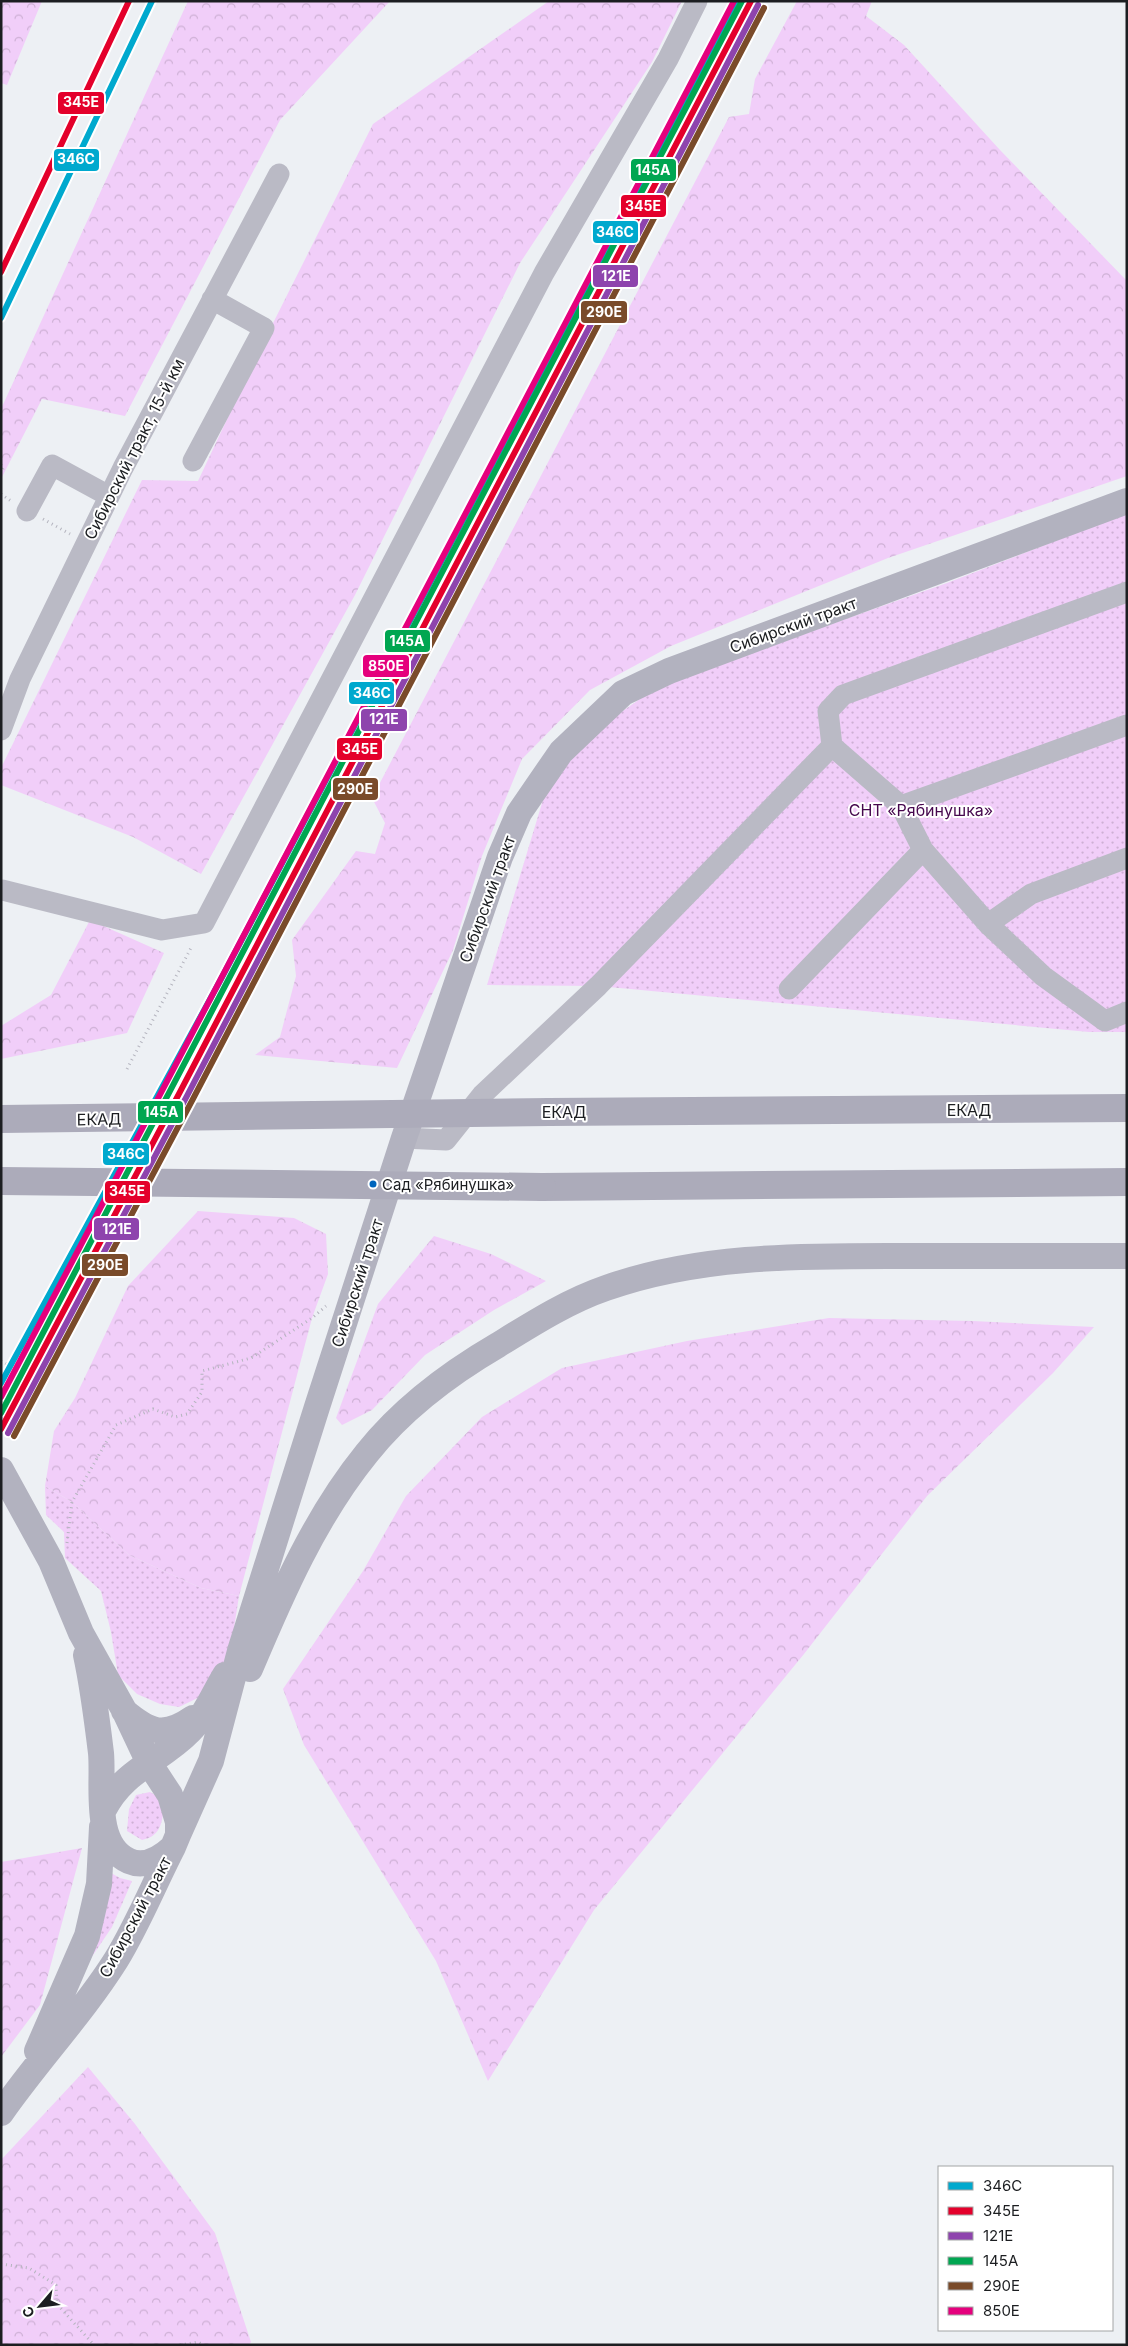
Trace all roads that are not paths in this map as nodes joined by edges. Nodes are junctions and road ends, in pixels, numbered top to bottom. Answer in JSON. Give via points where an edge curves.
{"nodes":[{"id":1,"x":697,"y":1,"type":"edge"},
{"id":2,"x":279,"y":174,"type":"dead end"},
{"id":3,"x":212,"y":299,"type":"junction"},
{"id":4,"x":193,"y":461,"type":"dead end"},
{"id":5,"x":109,"y":496,"type":"junction"},
{"id":6,"x":1127,"y":501,"type":"edge"},
{"id":7,"x":27,"y":511,"type":"dead end"},
{"id":8,"x":1127,"y":592,"type":"edge"},
{"id":9,"x":1127,"y":725,"type":"edge"},
{"id":10,"x":1,"y":730,"type":"edge"},
{"id":11,"x":832,"y":746,"type":"junction"},
{"id":12,"x":902,"y":806,"type":"junction"},
{"id":13,"x":923,"y":850,"type":"junction"},
{"id":14,"x":1127,"y":858,"type":"edge"},
{"id":15,"x":1,"y":889,"type":"edge"},
{"id":16,"x":988,"y":924,"type":"junction"},
{"id":17,"x":789,"y":989,"type":"dead end"},
{"id":18,"x":1127,"y":1012,"type":"edge"},
{"id":19,"x":1127,"y":1108,"type":"edge"},
{"id":20,"x":1,"y":1119,"type":"edge"},
{"id":21,"x":404,"y":1138,"type":"junction"},
{"id":22,"x":1,"y":1181,"type":"edge"},
{"id":23,"x":1127,"y":1182,"type":"edge"},
{"id":24,"x":1127,"y":1256,"type":"edge"},
{"id":25,"x":1,"y":1470,"type":"edge"},
{"id":26,"x":81,"y":1633,"type":"junction"},
{"id":27,"x":240,"y":1651,"type":"junction"},
{"id":28,"x":207,"y":1706,"type":"junction"},
{"id":29,"x":124,"y":1710,"type":"junction"},
{"id":30,"x":211,"y":1762,"type":"junction"},
{"id":31,"x":149,"y":1763,"type":"junction"},
{"id":32,"x":124,"y":1781,"type":"junction"},
{"id":33,"x":165,"y":1787,"type":"junction"},
{"id":34,"x":103,"y":1816,"type":"junction"},
{"id":35,"x":175,"y":1841,"type":"junction"},
{"id":36,"x":24,"y":2081,"type":"junction"},
{"id":37,"x":1,"y":2112,"type":"edge"}],
"edges":[{"from":1,"to":15,"type":"street","via":[[668,59],[544,273],[204,923],[162,930]]},
{"from":2,"to":3,"type":"street","name":"Сибирский тракт, 15-й км"},
{"from":3,"to":4,"type":"street","via":[[264,328]]},
{"from":3,"to":5,"type":"street","name":"Сибирский тракт, 15-й км"},
{"from":5,"to":7,"type":"street","via":[[52,465]]},
{"from":5,"to":10,"type":"street","name":"Сибирский тракт, 15-й км","via":[[20,679]]},
{"from":6,"to":21,"type":"main road","name":"Сибирский тракт","via":[[669,671],[624,693],[561,752],[519,813],[500,857]]},
{"from":8,"to":11,"type":"street","via":[[843,695],[828,711]]},
{"from":9,"to":12,"type":"street"},
{"from":11,"to":12,"type":"street"},
{"from":11,"to":21,"type":"street","via":[[598,986],[482,1095],[446,1140]]},
{"from":12,"to":13,"type":"street"},
{"from":13,"to":16,"type":"street"},
{"from":13,"to":17,"type":"street"},
{"from":14,"to":16,"type":"street","via":[[1031,894]]},
{"from":16,"to":18,"type":"street","via":[[1043,976],[1106,1022]]},
{"from":19,"to":20,"type":"highway","name":"ЕКАД","bridge":true},
{"from":21,"to":27,"type":"main road","name":"Сибирский тракт"},
{"from":22,"to":23,"type":"highway","bridge":true,"via":[[542,1187]]},
{"from":24,"to":30,"type":"main road","via":[[805,1256],[732,1261],[669,1270],[606,1288],[545,1317],[450,1375],[368,1452],[335,1497],[307,1544],[281,1596]]},
{"from":25,"to":26,"type":"main road","via":[[51,1560]]},
{"from":26,"to":29,"type":"main road"},
{"from":26,"to":34,"type":"main road","via":[[90,1672],[101,1754]]},
{"from":27,"to":28,"type":"main road","name":"Сибирский тракт"},
{"from":27,"to":30,"type":"main road","name":"Сибирский тракт"},
{"from":28,"to":29,"type":"main road","via":[[183,1725],[164,1731],[146,1728]]},
{"from":28,"to":31,"type":"main road","name":"Сибирский тракт","via":[[190,1731]]},
{"from":29,"to":31,"type":"main road"},
{"from":30,"to":35,"type":"main road","name":"Сибирский тракт"},
{"from":31,"to":32,"type":"main road","name":"Сибирский тракт"},
{"from":31,"to":33,"type":"main road"},
{"from":32,"to":33,"type":"main road","via":[[147,1779]]},
{"from":32,"to":34,"type":"main road","name":"Сибирский тракт","via":[[113,1792]]},
{"from":33,"to":35,"type":"main road","via":[[176,1812]]},
{"from":34,"to":35,"type":"main road","via":[[112,1847],[132,1862],[151,1862]]},
{"from":34,"to":36,"type":"main road","name":"Сибирский тракт","via":[[99,1884],[87,1936]]},
{"from":35,"to":36,"type":"main road","name":"Сибирский тракт","via":[[116,1959],[72,2023]]},
{"from":36,"to":37,"type":"main road","name":"Сибирский тракт"}]}
